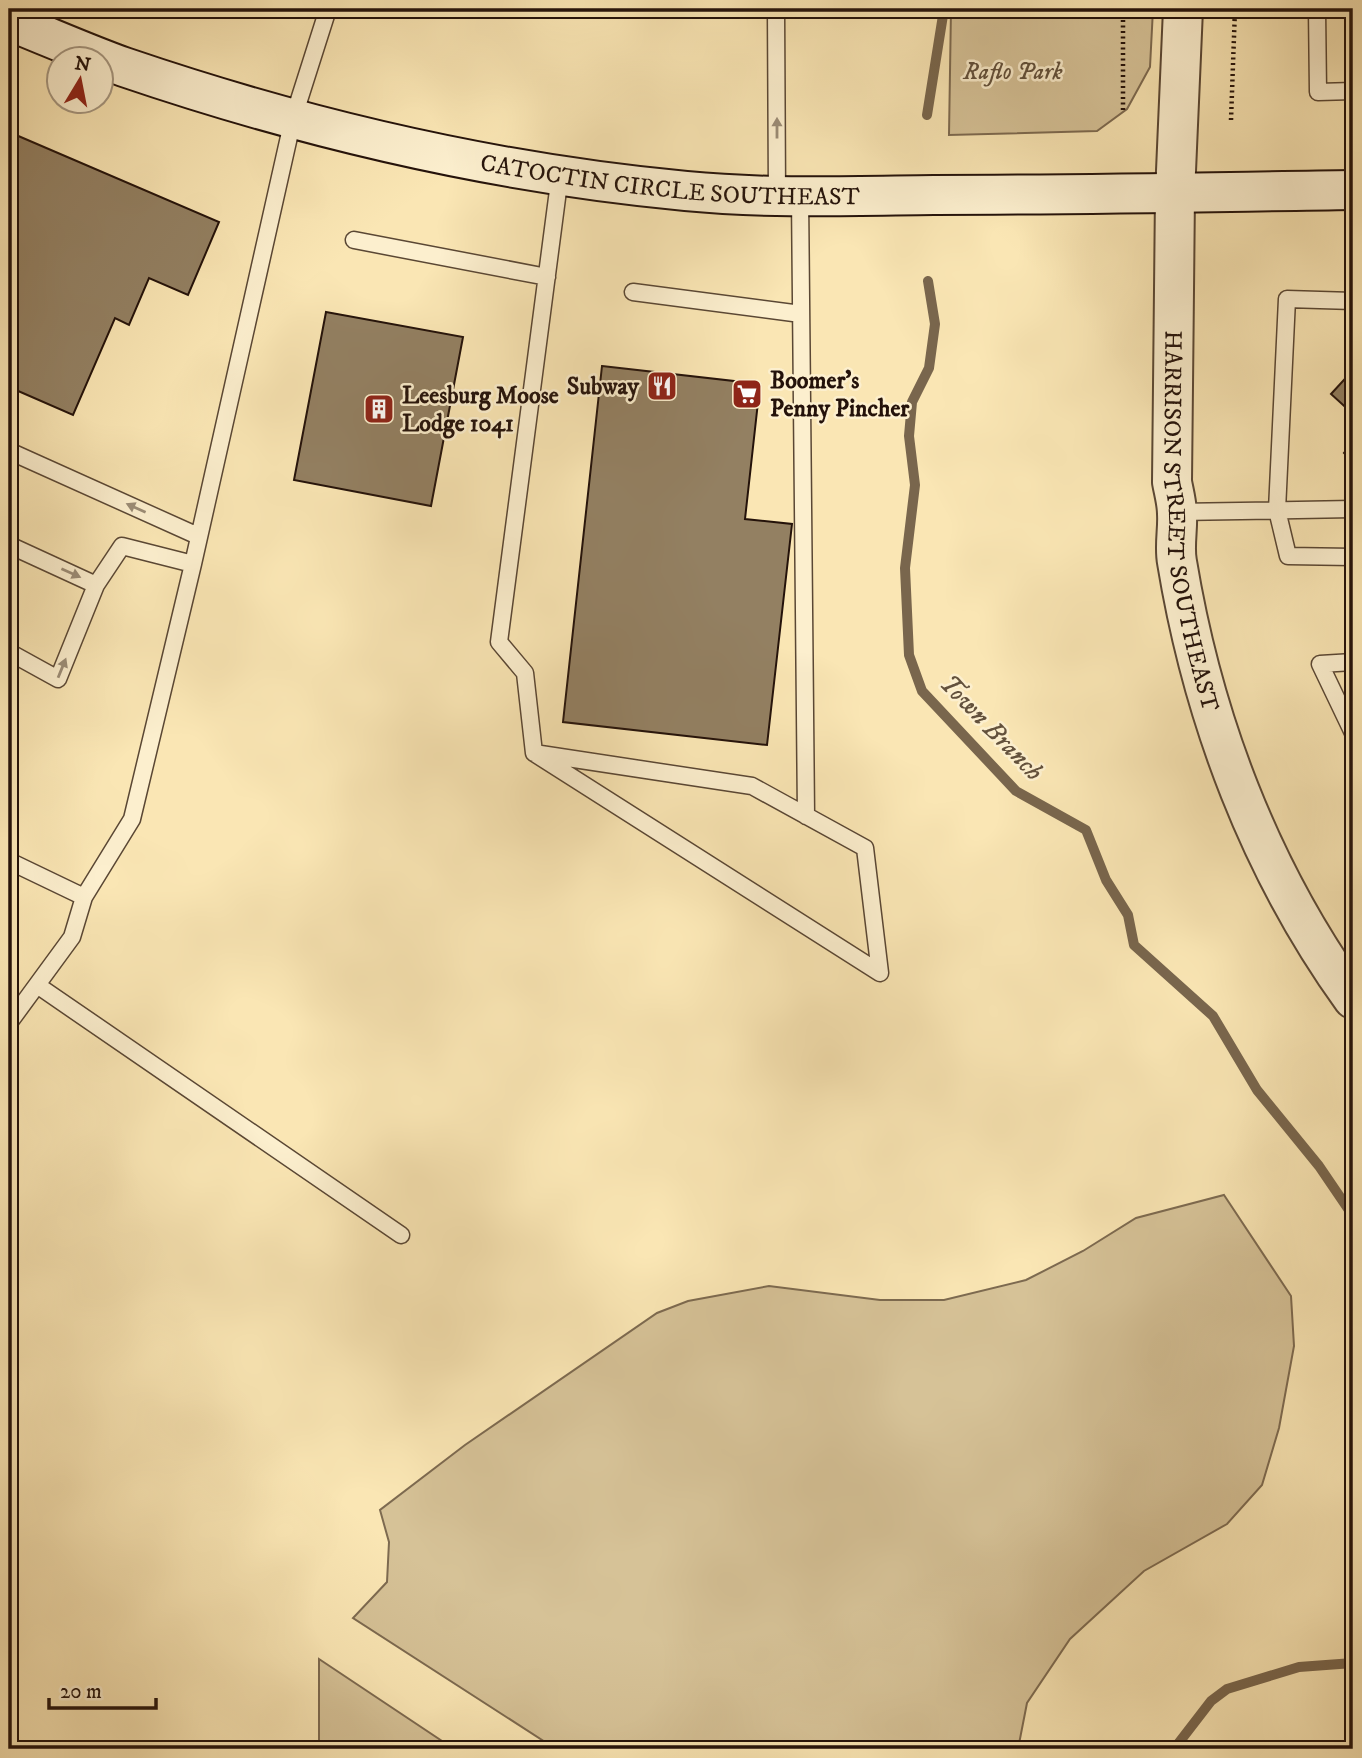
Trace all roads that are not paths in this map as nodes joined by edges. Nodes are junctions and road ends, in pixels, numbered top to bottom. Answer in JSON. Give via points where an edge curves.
{"nodes":[{"id":1,"x":328,"y":9,"type":"edge"},
{"id":2,"x":776,"y":9,"type":"edge"},
{"id":3,"x":1183,"y":9,"type":"edge"},
{"id":4,"x":1317,"y":9,"type":"edge"},
{"id":5,"x":9,"y":21,"type":"edge"},
{"id":6,"x":1353,"y":91,"type":"edge"},
{"id":7,"x":293,"y":119,"type":"junction"},
{"id":8,"x":560,"y":175,"type":"junction"},
{"id":9,"x":1353,"y":190,"type":"edge"},
{"id":10,"x":1175,"y":194,"type":"junction"},
{"id":11,"x":788,"y":196,"type":"junction"},
{"id":12,"x":354,"y":240,"type":"dead end"},
{"id":13,"x":547,"y":277,"type":"junction"},
{"id":14,"x":633,"y":292,"type":"dead end"},
{"id":15,"x":1353,"y":301,"type":"edge"},
{"id":16,"x":801,"y":314,"type":"junction"},
{"id":17,"x":9,"y":451,"type":"edge"},
{"id":18,"x":1353,"y":503,"type":"edge"},
{"id":19,"x":1330,"y":509,"type":"junction"},
{"id":20,"x":1353,"y":509,"type":"edge"},
{"id":21,"x":1277,"y":510,"type":"junction"},
{"id":22,"x":1177,"y":512,"type":"junction"},
{"id":23,"x":198,"y":536,"type":"junction"},
{"id":24,"x":9,"y":545,"type":"edge"},
{"id":25,"x":1353,"y":557,"type":"edge"},
{"id":26,"x":193,"y":564,"type":"junction"},
{"id":27,"x":96,"y":585,"type":"junction"},
{"id":28,"x":9,"y":652,"type":"edge"},
{"id":29,"x":1353,"y":663,"type":"edge"},
{"id":30,"x":1353,"y":733,"type":"edge"},
{"id":31,"x":534,"y":753,"type":"junction"},
{"id":32,"x":806,"y":816,"type":"junction"},
{"id":33,"x":9,"y":861,"type":"edge"},
{"id":34,"x":84,"y":897,"type":"junction"},
{"id":35,"x":37,"y":985,"type":"junction"},
{"id":36,"x":1353,"y":999,"type":"edge"},
{"id":37,"x":9,"y":1023,"type":"edge"},
{"id":38,"x":401,"y":1235,"type":"dead end"}],
"edges":[{"from":1,"to":7,"type":"lane"},
{"from":11,"to":2,"type":"lane","one_way":true},
{"from":3,"to":10,"type":"main road","name":"HARRISON STREET SOUTHEAST"},
{"from":4,"to":6,"type":"lane","via":[[1318,92]]},
{"from":5,"to":7,"type":"main road","name":"CATOCTIN CIRCLE SOUTHEAST","via":[[121,65]]},
{"from":7,"to":8,"type":"main road","name":"CATOCTIN CIRCLE SOUTHEAST","via":[[438,155]]},
{"from":7,"to":23,"type":"lane"},
{"from":8,"to":11,"type":"main road","name":"CATOCTIN CIRCLE SOUTHEAST","via":[[689,191]]},
{"from":8,"to":13,"type":"lane"},
{"from":9,"to":10,"type":"main road","name":"CATOCTIN CIRCLE SOUTHEAST"},
{"from":10,"to":11,"type":"main road","name":"CATOCTIN CIRCLE SOUTHEAST"},
{"from":10,"to":22,"type":"main road","name":"HARRISON STREET SOUTHEAST","via":[[1172,482]]},
{"from":11,"to":16,"type":"lane"},
{"from":12,"to":13,"type":"lane"},
{"from":13,"to":31,"type":"lane","via":[[499,642],[524,673]]},
{"from":14,"to":16,"type":"lane"},
{"from":15,"to":21,"type":"lane","via":[[1287,299]]},
{"from":16,"to":32,"type":"lane"},
{"from":23,"to":17,"type":"lane","one_way":true},
{"from":18,"to":19,"type":"lane"},
{"from":19,"to":20,"type":"lane"},
{"from":19,"to":21,"type":"lane"},
{"from":21,"to":22,"type":"lane"},
{"from":21,"to":25,"type":"lane","via":[[1288,556]]},
{"from":22,"to":36,"type":"main road","name":"HARRISON STREET SOUTHEAST","via":[[1176,558],[1210,708],[1250,818],[1279,879]]},
{"from":23,"to":26,"type":"lane"},
{"from":24,"to":27,"type":"lane","one_way":true},
{"from":26,"to":27,"type":"lane","via":[[122,545]]},
{"from":26,"to":34,"type":"lane","via":[[132,819]]},
{"from":28,"to":27,"type":"lane","one_way":true,"via":[[58,680]]},
{"from":29,"to":30,"type":"lane","via":[[1320,664]]},
{"from":31,"to":32,"type":"lane","via":[[752,786]]},
{"from":31,"to":32,"type":"lane","via":[[880,973],[865,848]]},
{"from":33,"to":34,"type":"lane"},
{"from":34,"to":35,"type":"lane","via":[[72,937]]},
{"from":35,"to":37,"type":"lane"},
{"from":35,"to":38,"type":"lane"}]}
